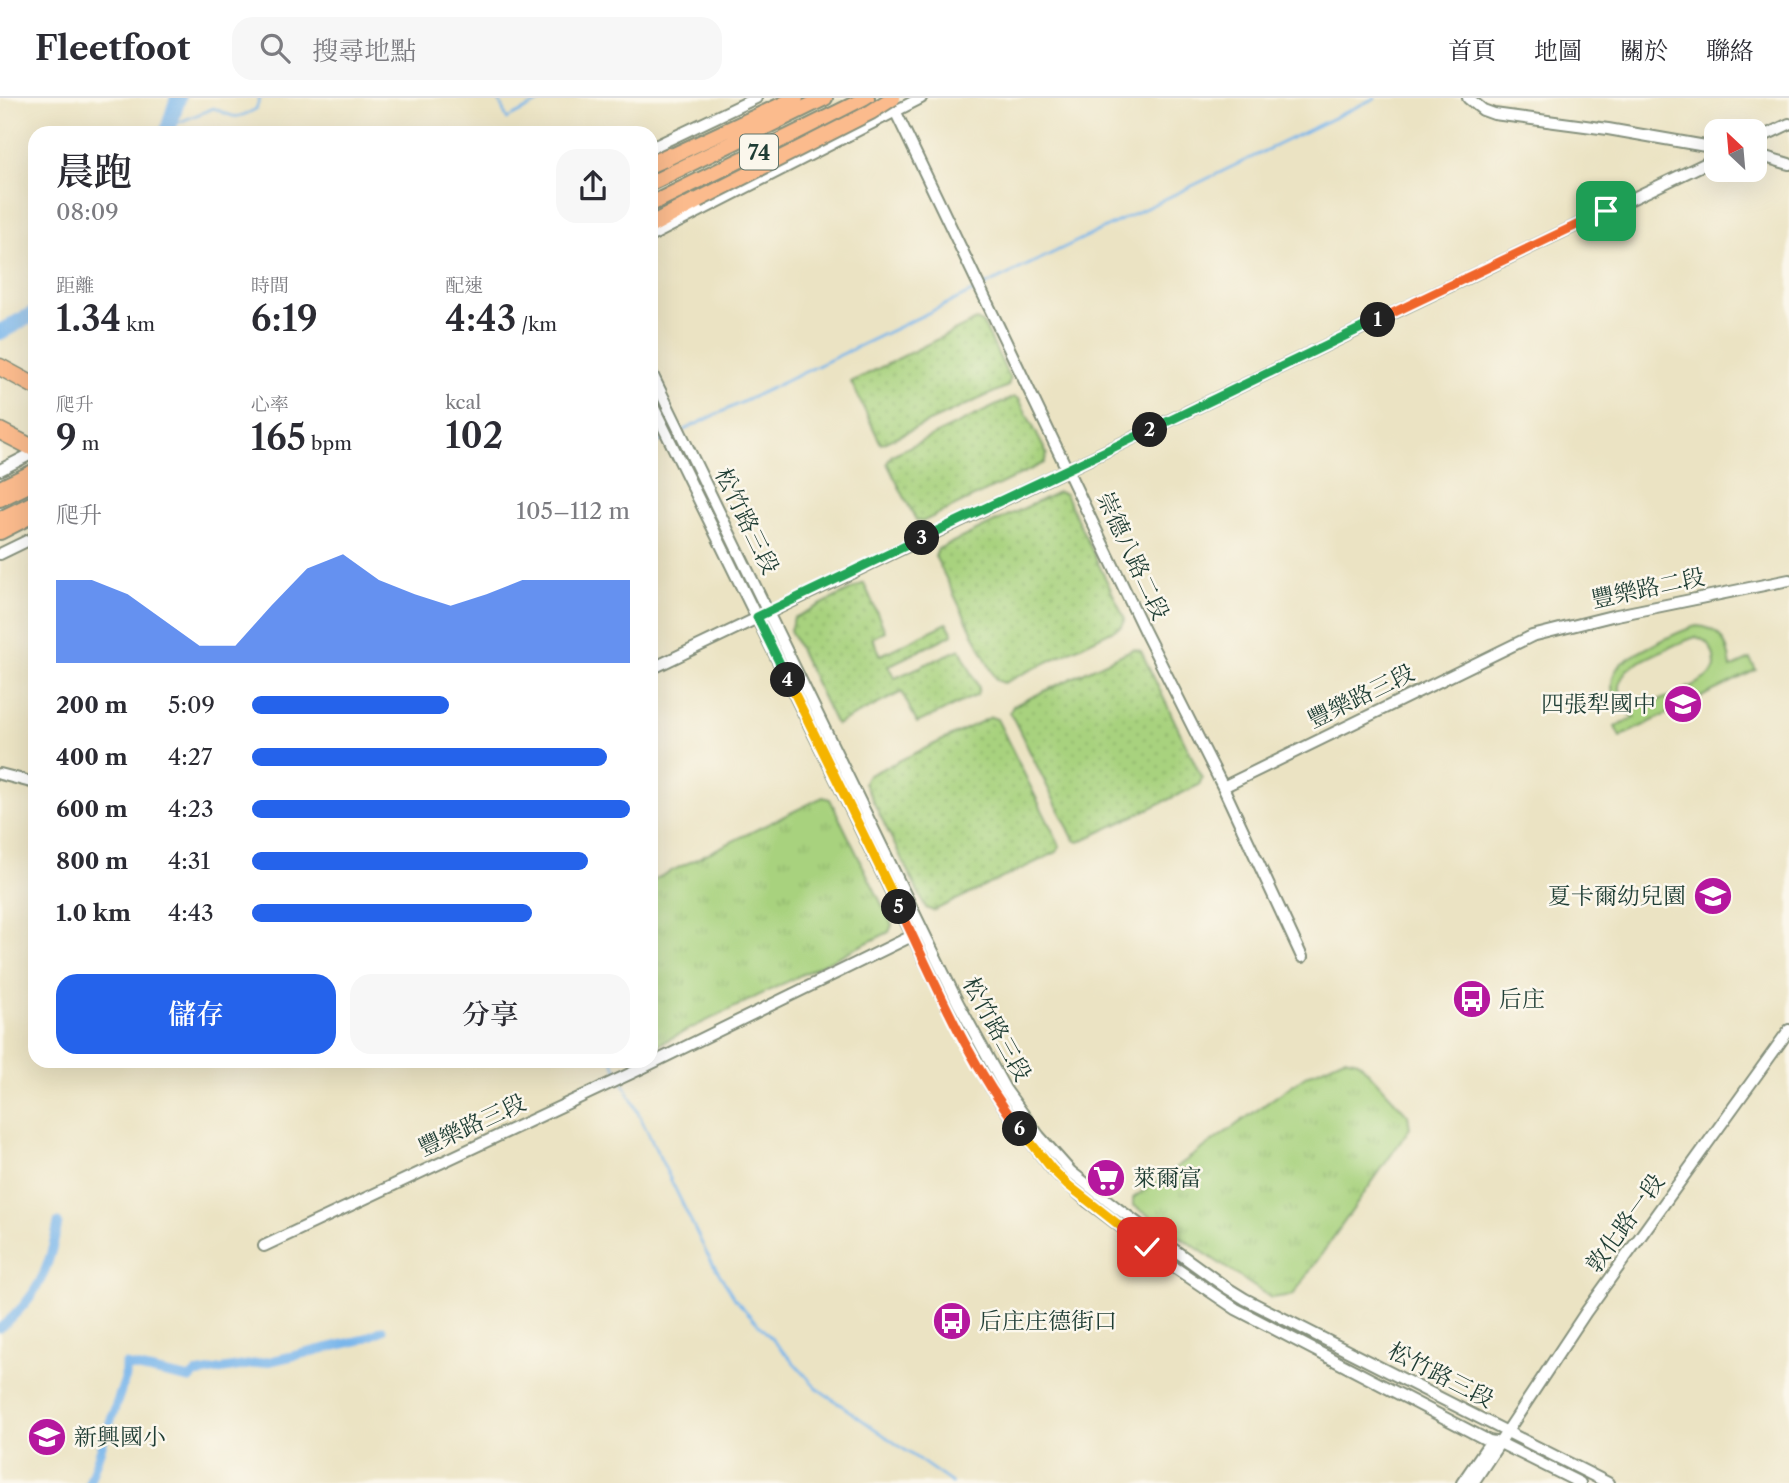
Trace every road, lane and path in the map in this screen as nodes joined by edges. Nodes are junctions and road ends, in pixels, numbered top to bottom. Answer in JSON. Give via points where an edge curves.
{"nodes":[{"id":1,"x":756,"y":98,"type":"edge"},
{"id":2,"x":796,"y":98,"type":"edge"},
{"id":3,"x":825,"y":98,"type":"edge"},
{"id":4,"x":867,"y":98,"type":"edge"},
{"id":5,"x":920,"y":98,"type":"edge"},
{"id":6,"x":1468,"y":98,"type":"edge"},
{"id":7,"x":892,"y":102,"type":"edge"},
{"id":8,"x":1789,"y":124,"type":"edge"},
{"id":9,"x":1768,"y":134,"type":"edge"},
{"id":10,"x":658,"y":145,"type":"edge"},
{"id":11,"x":1704,"y":146,"type":"edge"},
{"id":12,"x":669,"y":156,"type":"joint"},
{"id":13,"x":1768,"y":158,"type":"edge"},
{"id":14,"x":658,"y":162,"type":"edge"},
{"id":15,"x":1789,"y":164,"type":"edge"},
{"id":16,"x":1704,"y":165,"type":"edge"},
{"id":17,"x":658,"y":180,"type":"edge"},
{"id":18,"x":698,"y":200,"type":"junction"},
{"id":19,"x":658,"y":201,"type":"edge"},
{"id":20,"x":658,"y":216,"type":"edge"},
{"id":21,"x":658,"y":221,"type":"edge"},
{"id":22,"x":658,"y":232,"type":"edge"},
{"id":23,"x":0,"y":367,"type":"edge"},
{"id":24,"x":28,"y":382,"type":"edge"},
{"id":25,"x":658,"y":387,"type":"edge"},
{"id":26,"x":658,"y":416,"type":"edge"},
{"id":27,"x":0,"y":431,"type":"edge"},
{"id":28,"x":28,"y":447,"type":"edge"},
{"id":29,"x":28,"y":455,"type":"edge"},
{"id":30,"x":1068,"y":469,"type":"junction"},
{"id":31,"x":0,"y":470,"type":"edge"},
{"id":32,"x":28,"y":474,"type":"edge"},
{"id":33,"x":28,"y":485,"type":"edge"},
{"id":34,"x":0,"y":488,"type":"edge"},
{"id":35,"x":0,"y":499,"type":"edge"},
{"id":36,"x":28,"y":505,"type":"edge"},
{"id":37,"x":28,"y":518,"type":"edge"},
{"id":38,"x":0,"y":519,"type":"edge"},
{"id":39,"x":0,"y":532,"type":"edge"},
{"id":40,"x":28,"y":540,"type":"edge"},
{"id":41,"x":0,"y":554,"type":"edge"},
{"id":42,"x":1789,"y":580,"type":"edge"},
{"id":43,"x":763,"y":615,"type":"junction"},
{"id":44,"x":1518,"y":643,"type":"joint"},
{"id":45,"x":658,"y":666,"type":"edge"},
{"id":46,"x":0,"y":774,"type":"edge"},
{"id":47,"x":28,"y":781,"type":"edge"},
{"id":48,"x":1223,"y":787,"type":"junction"},
{"id":49,"x":918,"y":933,"type":"junction"},
{"id":50,"x":1302,"y":957,"type":"dead end"},
{"id":51,"x":1789,"y":1030,"type":"edge"},
{"id":52,"x":658,"y":1060,"type":"edge"},
{"id":53,"x":642,"y":1068,"type":"edge"},
{"id":54,"x":264,"y":1246,"type":"dead end"},
{"id":55,"x":1506,"y":1432,"type":"junction"},
{"id":56,"x":1500,"y":1443,"type":"junction"},
{"id":57,"x":1462,"y":1483,"type":"edge"},
{"id":58,"x":1473,"y":1483,"type":"edge"},
{"id":59,"x":1580,"y":1483,"type":"edge"},
{"id":60,"x":1608,"y":1483,"type":"edge"}],
"edges":[{"from":1,"to":10,"type":"street"},
{"from":2,"to":12,"type":"highway","number":"74"},
{"from":3,"to":17,"type":"highway","number":"74"},
{"from":4,"to":19,"type":"highway","number":"74"},
{"from":5,"to":7,"type":"street"},
{"from":6,"to":11,"type":"street","via":[[1494,114]]},
{"from":7,"to":18,"type":"highway","number":"74","bridge":true},
{"from":7,"to":22,"type":"street"},
{"from":7,"to":30,"type":"street","name":"崇德八路二段"},
{"from":8,"to":9,"type":"street"},
{"from":12,"to":14,"type":"highway"},
{"from":13,"to":15,"type":"street"},
{"from":16,"to":30,"type":"street"},
{"from":18,"to":20,"type":"highway","number":"74"},
{"from":18,"to":21,"type":"highway"},
{"from":23,"to":24,"type":"highway"},
{"from":25,"to":43,"type":"street","name":"松竹路三段"},
{"from":26,"to":43,"type":"street","name":"松竹路三段"},
{"from":27,"to":28,"type":"highway"},
{"from":29,"to":31,"type":"street"},
{"from":30,"to":43,"type":"street"},
{"from":30,"to":48,"type":"street","name":"崇德八路二段"},
{"from":32,"to":34,"type":"highway"},
{"from":33,"to":35,"type":"highway"},
{"from":36,"to":38,"type":"highway"},
{"from":37,"to":39,"type":"highway"},
{"from":40,"to":41,"type":"street"},
{"from":42,"to":44,"type":"street","name":"豐樂路二段","via":[[1612,616]]},
{"from":43,"to":45,"type":"street"},
{"from":43,"to":49,"type":"street","name":"松竹路三段"},
{"from":44,"to":48,"type":"street","name":"豐樂路三段"},
{"from":46,"to":47,"type":"street"},
{"from":48,"to":50,"type":"street","name":"崇德八路二段"},
{"from":49,"to":52,"type":"street","name":"豐樂路三段"},
{"from":49,"to":55,"type":"street","name":"松竹路三段","via":[[1005,1089],[1039,1136],[1083,1182],[1245,1299]]},
{"from":49,"to":56,"type":"street","name":"松竹路三段","via":[[948,1008],[1000,1102],[1052,1169],[1088,1202],[1236,1308]]},
{"from":51,"to":55,"type":"street","name":"敦化路一段","via":[[1586,1312]]},
{"from":53,"to":54,"type":"street","name":"豐樂路三段"},
{"from":55,"to":56,"type":"street","name":"敦化路一段"},
{"from":55,"to":60,"type":"street","name":"松竹路三段"},
{"from":56,"to":57,"type":"street","name":"敦化路一段","via":[[1486,1448]]},
{"from":56,"to":58,"type":"street","name":"敦化路一段"},
{"from":56,"to":59,"type":"street","name":"松竹路三段"}]}
